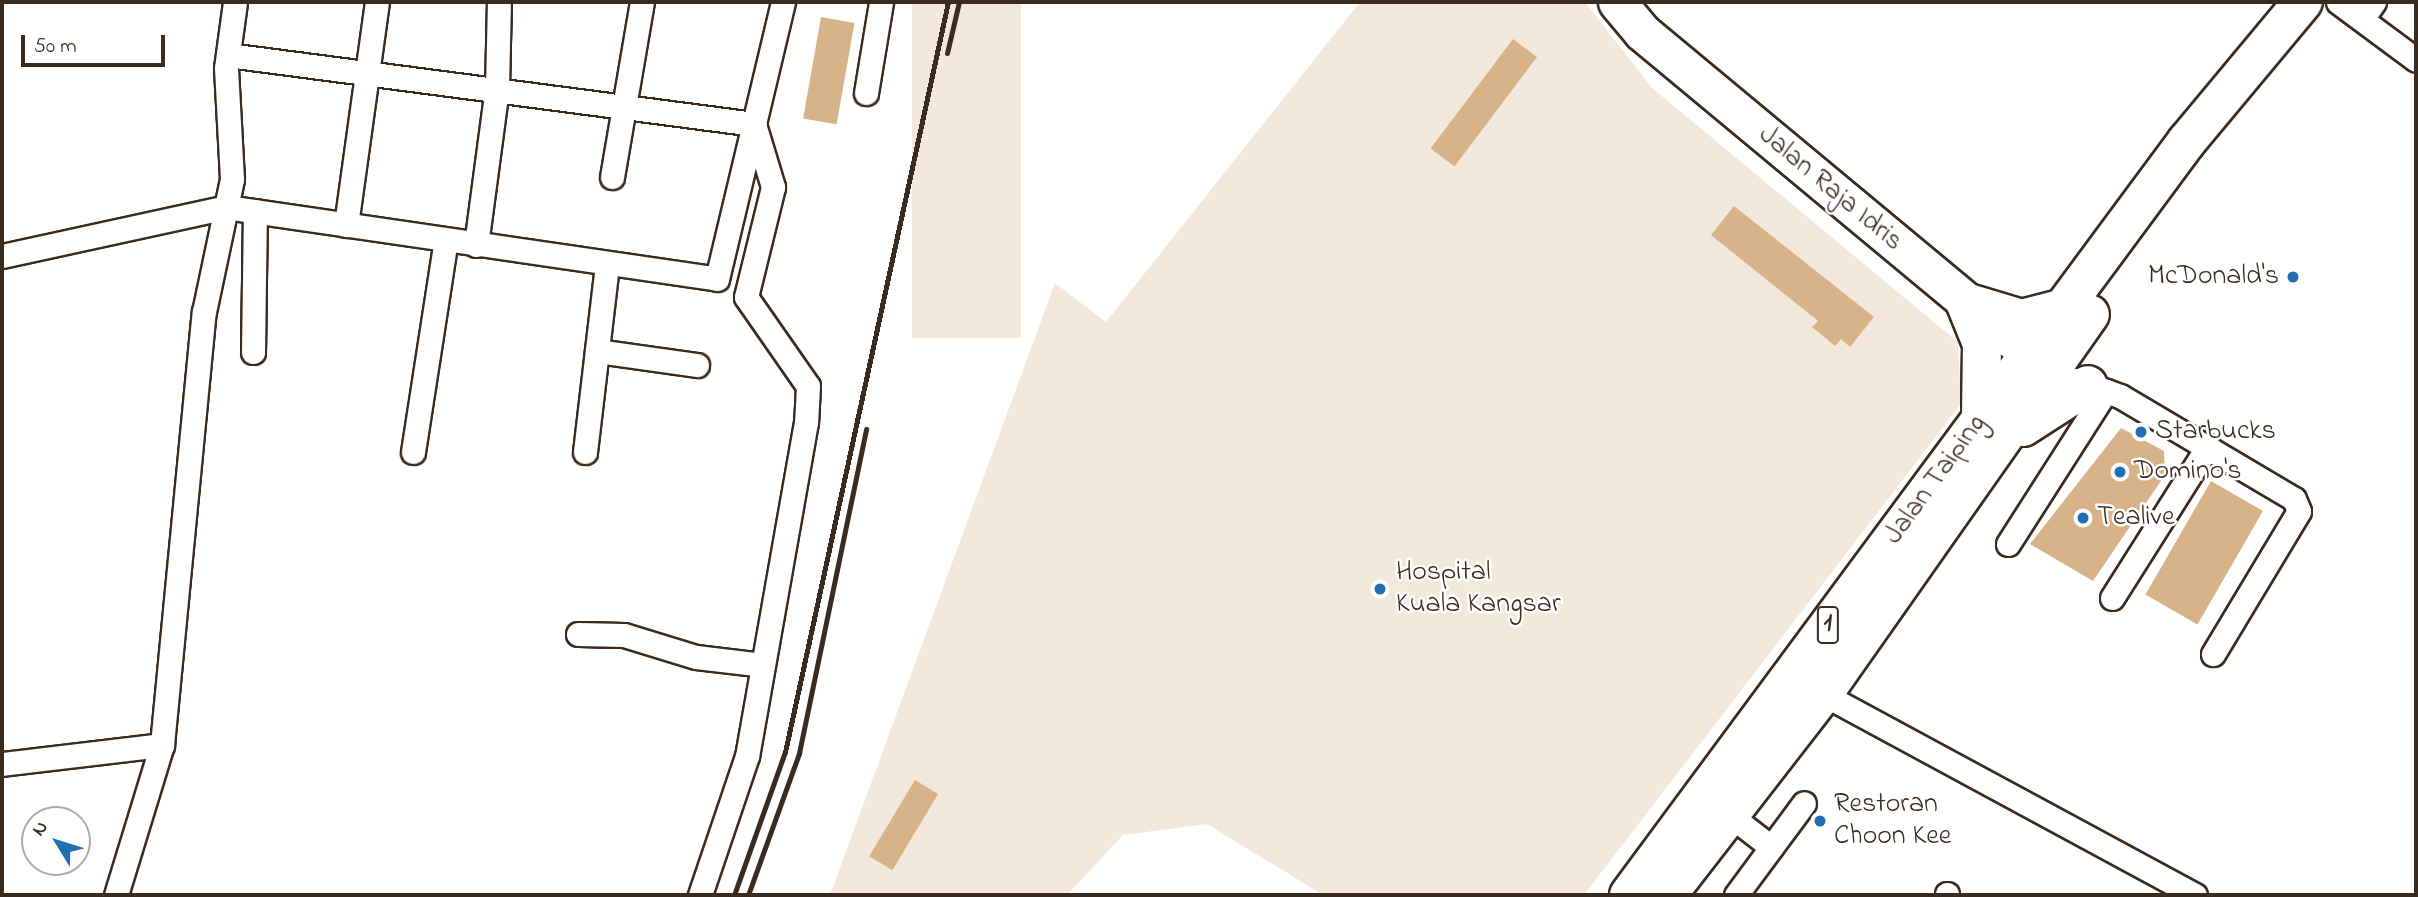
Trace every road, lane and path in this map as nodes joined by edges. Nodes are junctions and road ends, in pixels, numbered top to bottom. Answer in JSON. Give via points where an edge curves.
{"nodes":[{"id":1,"x":235,"y":2,"type":"edge"},
{"id":2,"x":377,"y":2,"type":"edge"},
{"id":3,"x":499,"y":2,"type":"edge"},
{"id":4,"x":642,"y":2,"type":"edge"},
{"id":5,"x":783,"y":2,"type":"edge"},
{"id":6,"x":881,"y":2,"type":"edge"},
{"id":7,"x":1617,"y":2,"type":"edge"},
{"id":8,"x":2302,"y":2,"type":"edge"},
{"id":9,"x":2338,"y":2,"type":"edge"},
{"id":10,"x":2368,"y":10,"type":"edge"},
{"id":11,"x":228,"y":55,"type":"junction"},
{"id":12,"x":2416,"y":60,"type":"edge"},
{"id":13,"x":2249,"y":69,"type":"junction"},
{"id":14,"x":368,"y":71,"type":"junction"},
{"id":15,"x":497,"y":88,"type":"junction"},
{"id":16,"x":866,"y":93,"type":"dead end"},
{"id":17,"x":624,"y":106,"type":"junction"},
{"id":18,"x":754,"y":124,"type":"junction"},
{"id":19,"x":612,"y":177,"type":"dead end"},
{"id":20,"x":226,"y":207,"type":"junction"},
{"id":21,"x":255,"y":211,"type":"junction"},
{"id":22,"x":346,"y":225,"type":"junction"},
{"id":23,"x":446,"y":240,"type":"junction"},
{"id":24,"x":476,"y":245,"type":"junction"},
{"id":25,"x":2,"y":256,"type":"edge"},
{"id":26,"x":607,"y":264,"type":"junction"},
{"id":27,"x":1965,"y":302,"type":"junction"},
{"id":28,"x":2064,"y":308,"type":"junction"},
{"id":29,"x":597,"y":351,"type":"junction"},
{"id":30,"x":253,"y":352,"type":"dead end"},
{"id":31,"x":2039,"y":363,"type":"junction"},
{"id":32,"x":697,"y":365,"type":"dead end"},
{"id":33,"x":2097,"y":388,"type":"junction"},
{"id":34,"x":1988,"y":434,"type":"junction"},
{"id":35,"x":2208,"y":446,"type":"junction"},
{"id":36,"x":413,"y":452,"type":"dead end"},
{"id":37,"x":585,"y":452,"type":"dead end"},
{"id":38,"x":2008,"y":544,"type":"dead end"},
{"id":39,"x":2112,"y":598,"type":"dead end"},
{"id":40,"x":578,"y":635,"type":"dead end"},
{"id":41,"x":2213,"y":654,"type":"dead end"},
{"id":42,"x":763,"y":665,"type":"junction"},
{"id":43,"x":1822,"y":694,"type":"junction"},
{"id":44,"x":162,"y":745,"type":"junction"},
{"id":45,"x":2,"y":764,"type":"edge"},
{"id":46,"x":1804,"y":803,"type":"dead end"},
{"id":47,"x":1731,"y":816,"type":"junction"},
{"id":48,"x":1771,"y":847,"type":"junction"},
{"id":49,"x":1649,"y":886,"type":"edge"},
{"id":50,"x":116,"y":895,"type":"edge"},
{"id":51,"x":700,"y":895,"type":"edge"},
{"id":52,"x":1736,"y":895,"type":"edge"},
{"id":53,"x":2196,"y":895,"type":"edge"}],
"edges":[{"from":1,"to":11,"type":"street"},
{"from":2,"to":14,"type":"street"},
{"from":3,"to":15,"type":"street"},
{"from":4,"to":17,"type":"street"},
{"from":5,"to":18,"type":"street"},
{"from":6,"to":16,"type":"street"},
{"from":7,"to":27,"type":"main road","name":"Jalan Raja Idris","via":[[1642,32]]},
{"from":8,"to":13,"type":"highway","name":"Jalan Taiping","number":"1"},
{"from":9,"to":10,"type":"street"},
{"from":10,"to":12,"type":"street"},
{"from":11,"to":14,"type":"street"},
{"from":11,"to":20,"type":"street","via":[[232,179]]},
{"from":13,"to":28,"type":"highway","name":"Jalan Taiping","number":"1","via":[[2187,141]]},
{"from":13,"to":31,"type":"highway","name":"Jalan Taiping","number":"1","via":[[2206,153]]},
{"from":14,"to":15,"type":"street"},
{"from":14,"to":22,"type":"street"},
{"from":15,"to":17,"type":"street"},
{"from":15,"to":24,"type":"street"},
{"from":17,"to":18,"type":"street"},
{"from":17,"to":19,"type":"street"},
{"from":18,"to":26,"type":"street","via":[[717,279]]},
{"from":18,"to":42,"type":"street","via":[[773,187],[746,297],[808,386]]},
{"from":20,"to":21,"type":"street"},
{"from":20,"to":25,"type":"street"},
{"from":20,"to":44,"type":"street","via":[[204,312]]},
{"from":21,"to":22,"type":"street"},
{"from":21,"to":30,"type":"street"},
{"from":22,"to":23,"type":"street"},
{"from":23,"to":24,"type":"street"},
{"from":23,"to":36,"type":"street"},
{"from":24,"to":26,"type":"street"},
{"from":26,"to":29,"type":"street"},
{"from":27,"to":28,"type":"highway","via":[[2021,319]]},
{"from":27,"to":31,"type":"main road","name":"Jalan Raja Idris"},
{"from":27,"to":34,"type":"highway","via":[[1982,344]]},
{"from":28,"to":31,"type":"highway","name":"Jalan Taiping","number":"1"},
{"from":29,"to":32,"type":"street"},
{"from":29,"to":37,"type":"street"},
{"from":31,"to":33,"type":"street"},
{"from":31,"to":34,"type":"highway","name":"Jalan Taiping","number":"1"},
{"from":33,"to":34,"type":"highway"},
{"from":33,"to":35,"type":"street"},
{"from":33,"to":38,"type":"street"},
{"from":34,"to":43,"type":"highway","name":"Jalan Taiping","number":"1"},
{"from":34,"to":49,"type":"highway","name":"Jalan Taiping","number":"1"},
{"from":35,"to":39,"type":"street"},
{"from":35,"to":41,"type":"street","via":[[2282,489],[2299,511]]},
{"from":40,"to":42,"type":"street","via":[[624,635],[696,657]]},
{"from":42,"to":51,"type":"street","via":[[747,756]]},
{"from":43,"to":47,"type":"highway","name":"Jalan Taiping","number":"1"},
{"from":43,"to":53,"type":"street"},
{"from":44,"to":45,"type":"street"},
{"from":44,"to":50,"type":"street"},
{"from":46,"to":48,"type":"street"},
{"from":47,"to":48,"type":"street"},
{"from":47,"to":49,"type":"highway","via":[[1707,821]]},
{"from":48,"to":52,"type":"street"}]}
